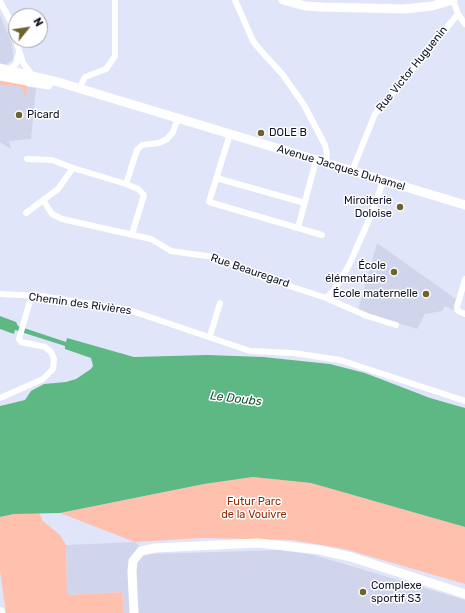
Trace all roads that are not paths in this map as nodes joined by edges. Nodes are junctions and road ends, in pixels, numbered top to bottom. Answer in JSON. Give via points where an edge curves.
{"nodes":[{"id":1,"x":115,"y":0,"type":"edge"},
{"id":2,"x":235,"y":0,"type":"edge"},
{"id":3,"x":283,"y":0,"type":"edge"},
{"id":4,"x":453,"y":0,"type":"edge"},
{"id":5,"x":0,"y":1,"type":"edge"},
{"id":6,"x":458,"y":14,"type":"junction"},
{"id":7,"x":8,"y":16,"type":"edge"},
{"id":8,"x":465,"y":24,"type":"edge"},
{"id":9,"x":18,"y":48,"type":"edge"},
{"id":10,"x":19,"y":52,"type":"junction"},
{"id":11,"x":5,"y":69,"type":"edge"},
{"id":12,"x":0,"y":76,"type":"edge"},
{"id":13,"x":33,"y":79,"type":"junction"},
{"id":14,"x":79,"y":89,"type":"junction"},
{"id":15,"x":178,"y":118,"type":"junction"},
{"id":16,"x":230,"y":134,"type":"junction"},
{"id":17,"x":27,"y":159,"type":"dead end"},
{"id":18,"x":321,"y":162,"type":"junction"},
{"id":19,"x":73,"y":168,"type":"junction"},
{"id":20,"x":352,"y":171,"type":"junction"},
{"id":21,"x":216,"y":178,"type":"junction"},
{"id":22,"x":383,"y":181,"type":"junction"},
{"id":23,"x":126,"y":184,"type":"junction"},
{"id":24,"x":43,"y":200,"type":"junction"},
{"id":25,"x":305,"y":203,"type":"junction"},
{"id":26,"x":465,"y":205,"type":"edge"},
{"id":27,"x":26,"y":213,"type":"dead end"},
{"id":28,"x":298,"y":228,"type":"junction"},
{"id":29,"x":132,"y":234,"type":"junction"},
{"id":30,"x":322,"y":235,"type":"dead end"},
{"id":31,"x":465,"y":279,"type":"edge"},
{"id":32,"x":0,"y":294,"type":"edge"},
{"id":33,"x":30,"y":297,"type":"junction"},
{"id":34,"x":326,"y":298,"type":"junction"},
{"id":35,"x":220,"y":303,"type":"dead end"},
{"id":36,"x":465,"y":314,"type":"edge"},
{"id":37,"x":396,"y":325,"type":"dead end"},
{"id":38,"x":210,"y":336,"type":"junction"},
{"id":39,"x":0,"y":398,"type":"edge"},
{"id":40,"x":465,"y":401,"type":"edge"},
{"id":41,"x":465,"y":594,"type":"edge"},
{"id":42,"x":134,"y":613,"type":"edge"}],
"edges":[{"from":1,"to":14,"type":"street","via":[[114,56],[106,69],[84,77]]},
{"from":2,"to":18,"type":"street","via":[[254,41],[304,105],[325,145],[326,155]]},
{"from":3,"to":4,"type":"main road","via":[[322,8],[404,9],[432,6]]},
{"from":4,"to":6,"type":"street"},
{"from":5,"to":7,"type":"street"},
{"from":6,"to":8,"type":"street"},
{"from":6,"to":20,"type":"street","name":"Rue Victor Huguenin","via":[[375,114]]},
{"from":9,"to":10,"type":"street"},
{"from":10,"to":11,"type":"street","via":[[16,64]]},
{"from":10,"to":13,"type":"street"},
{"from":11,"to":13,"type":"main road","name":"Avenue Jacques Duhamel"},
{"from":12,"to":13,"type":"main road","name":"Avenue Jacques Duhamel"},
{"from":13,"to":14,"type":"main road","name":"Avenue Jacques Duhamel"},
{"from":14,"to":15,"type":"main road","name":"Avenue Jacques Duhamel"},
{"from":15,"to":16,"type":"main road","name":"Avenue Jacques Duhamel"},
{"from":15,"to":23,"type":"street","via":[[173,132],[167,139],[159,143],[142,145],[137,150]]},
{"from":16,"to":18,"type":"main road","name":"Avenue Jacques Duhamel"},
{"from":16,"to":21,"type":"street"},
{"from":17,"to":19,"type":"street","via":[[52,160]]},
{"from":18,"to":20,"type":"main road","name":"Avenue Jacques Duhamel"},
{"from":18,"to":25,"type":"street"},
{"from":19,"to":23,"type":"street"},
{"from":19,"to":24,"type":"street","via":[[58,189]]},
{"from":20,"to":22,"type":"main road","name":"Avenue Jacques Duhamel"},
{"from":21,"to":25,"type":"street"},
{"from":21,"to":28,"type":"street","via":[[209,202]]},
{"from":22,"to":26,"type":"main road","name":"Avenue Jacques Duhamel"},
{"from":22,"to":34,"type":"street","via":[[350,265]]},
{"from":23,"to":29,"type":"street","via":[[144,195]]},
{"from":24,"to":27,"type":"street"},
{"from":24,"to":29,"type":"street","name":"Rue Beauregard","via":[[52,214],[62,219]]},
{"from":25,"to":28,"type":"street"},
{"from":28,"to":30,"type":"street"},
{"from":29,"to":34,"type":"street","name":"Rue Beauregard","via":[[151,239],[168,250],[214,257],[265,278]]},
{"from":31,"to":36,"type":"street","via":[[458,311]]},
{"from":32,"to":33,"type":"street","name":"Chemin des Rivières"},
{"from":33,"to":38,"type":"street","name":"Chemin des Rivières","via":[[41,296],[129,310]]},
{"from":33,"to":39,"type":"street","via":[[19,339],[22,342],[40,345],[52,352],[53,369],[43,379]]},
{"from":34,"to":37,"type":"street","name":"Rue Beauregard","via":[[367,316]]},
{"from":35,"to":38,"type":"street"},
{"from":38,"to":40,"type":"street","name":"Chemin des Rivières","via":[[250,351],[293,353],[340,360]]},
{"from":41,"to":42,"type":"main road","via":[[337,553],[277,544],[148,548],[136,556],[132,572]]}]}
